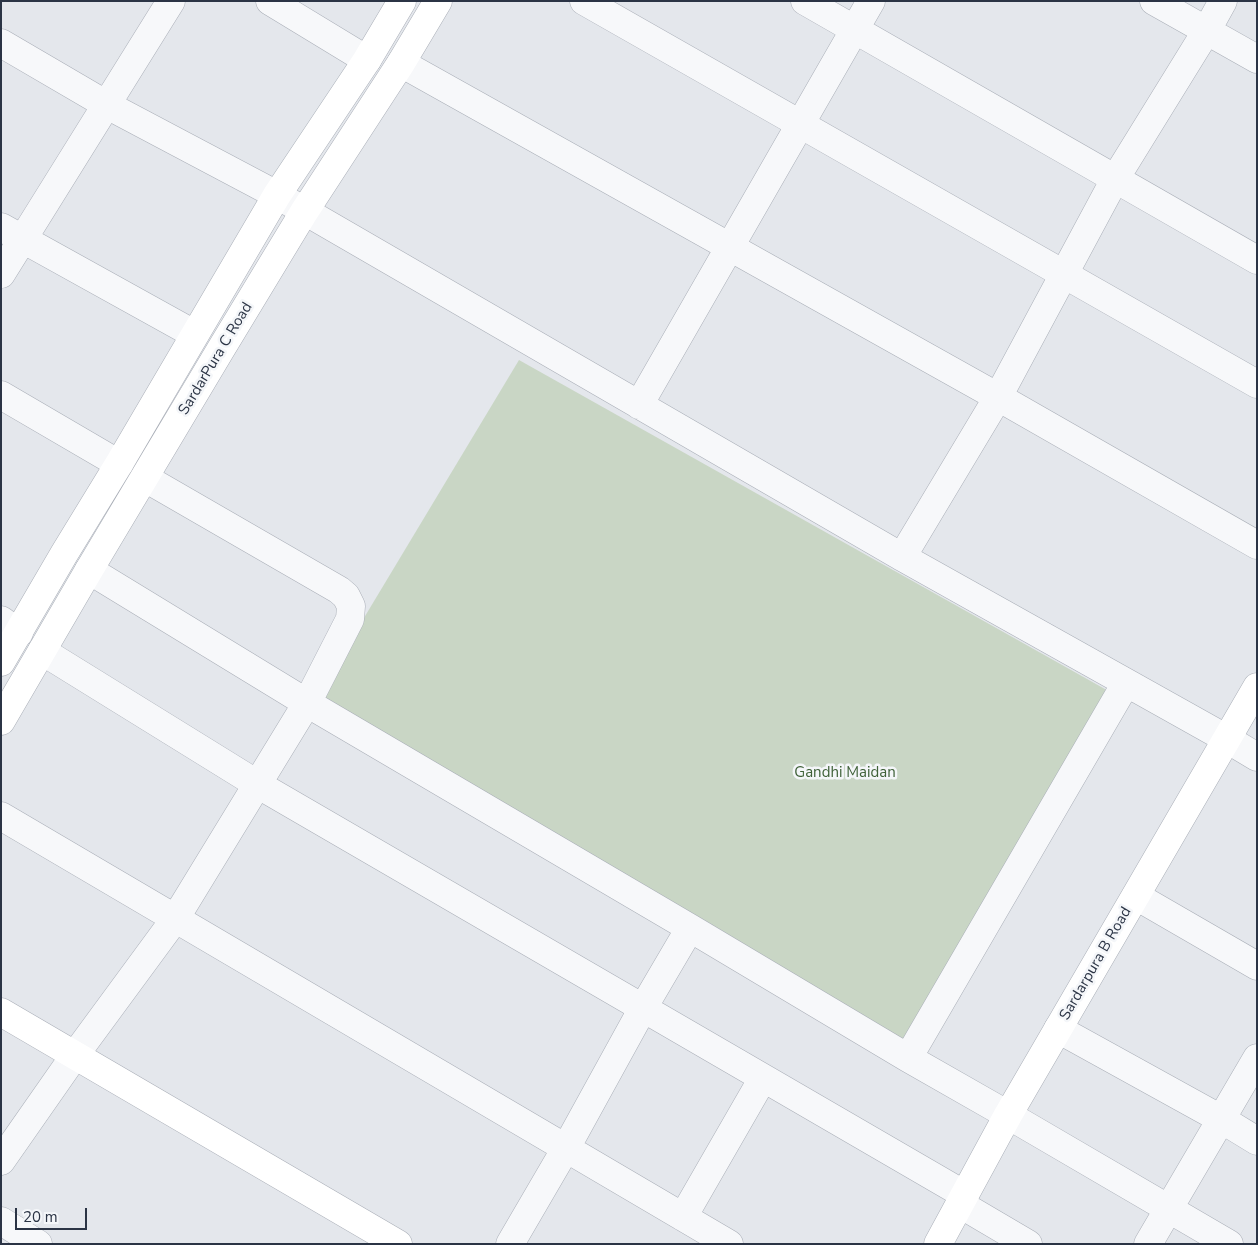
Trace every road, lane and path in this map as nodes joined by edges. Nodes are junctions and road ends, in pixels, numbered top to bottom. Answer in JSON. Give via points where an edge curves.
{"nodes":[{"id":1,"x":171,"y":1,"type":"edge"},
{"id":2,"x":270,"y":1,"type":"edge"},
{"id":3,"x":402,"y":1,"type":"edge"},
{"id":4,"x":438,"y":1,"type":"edge"},
{"id":5,"x":584,"y":1,"type":"edge"},
{"id":6,"x":805,"y":1,"type":"edge"},
{"id":7,"x":871,"y":1,"type":"edge"},
{"id":8,"x":1154,"y":1,"type":"edge"},
{"id":9,"x":1223,"y":1,"type":"edge"},
{"id":10,"x":854,"y":30,"type":"junction"},
{"id":11,"x":1207,"y":30,"type":"junction"},
{"id":12,"x":1,"y":43,"type":"edge"},
{"id":13,"x":1257,"y":59,"type":"edge"},
{"id":14,"x":367,"y":60,"type":"junction"},
{"id":15,"x":401,"y":63,"type":"junction"},
{"id":16,"x":107,"y":106,"type":"junction"},
{"id":17,"x":800,"y":124,"type":"junction"},
{"id":18,"x":1115,"y":179,"type":"junction"},
{"id":19,"x":277,"y":195,"type":"junction"},
{"id":20,"x":304,"y":212,"type":"junction"},
{"id":21,"x":12,"y":233,"type":"edge"},
{"id":22,"x":730,"y":247,"type":"junction"},
{"id":23,"x":1257,"y":260,"type":"edge"},
{"id":24,"x":1,"y":274,"type":"edge"},
{"id":25,"x":1064,"y":274,"type":"junction"},
{"id":26,"x":194,"y":334,"type":"junction"},
{"id":27,"x":1257,"y":384,"type":"edge"},
{"id":28,"x":1,"y":395,"type":"edge"},
{"id":29,"x":998,"y":397,"type":"junction"},
{"id":30,"x":639,"y":405,"type":"junction"},
{"id":31,"x":119,"y":464,"type":"junction"},
{"id":32,"x":145,"y":478,"type":"junction"},
{"id":33,"x":1257,"y":544,"type":"edge"},
{"id":34,"x":902,"y":557,"type":"junction"},
{"id":35,"x":90,"y":570,"type":"junction"},
{"id":36,"x":10,"y":626,"type":"edge"},
{"id":37,"x":42,"y":651,"type":"junction"},
{"id":38,"x":1,"y":662,"type":"edge"},
{"id":39,"x":1126,"y":683,"type":"junction"},
{"id":40,"x":1257,"y":687,"type":"edge"},
{"id":41,"x":307,"y":703,"type":"junction"},
{"id":42,"x":1,"y":722,"type":"edge"},
{"id":43,"x":1226,"y":739,"type":"junction"},
{"id":44,"x":1257,"y":757,"type":"edge"},
{"id":45,"x":257,"y":784,"type":"junction"},
{"id":46,"x":1,"y":816,"type":"edge"},
{"id":47,"x":1136,"y":896,"type":"junction"},
{"id":48,"x":175,"y":919,"type":"junction"},
{"id":49,"x":690,"y":928,"type":"junction"},
{"id":50,"x":1257,"y":966,"type":"edge"},
{"id":51,"x":643,"y":1008,"type":"junction"},
{"id":52,"x":1,"y":1012,"type":"edge"},
{"id":53,"x":1058,"y":1030,"type":"junction"},
{"id":54,"x":75,"y":1055,"type":"junction"},
{"id":55,"x":908,"y":1058,"type":"junction"},
{"id":56,"x":1257,"y":1058,"type":"edge"},
{"id":57,"x":763,"y":1078,"type":"junction"},
{"id":58,"x":1008,"y":1115,"type":"junction"},
{"id":59,"x":1220,"y":1119,"type":"junction"},
{"id":60,"x":1257,"y":1141,"type":"edge"},
{"id":61,"x":566,"y":1148,"type":"junction"},
{"id":62,"x":1,"y":1160,"type":"edge"},
{"id":63,"x":962,"y":1200,"type":"junction"},
{"id":64,"x":1168,"y":1208,"type":"junction"},
{"id":65,"x":683,"y":1217,"type":"junction"},
{"id":66,"x":1,"y":1221,"type":"edge"},
{"id":67,"x":38,"y":1244,"type":"edge"},
{"id":68,"x":398,"y":1244,"type":"edge"},
{"id":69,"x":510,"y":1244,"type":"edge"},
{"id":70,"x":729,"y":1244,"type":"edge"},
{"id":71,"x":938,"y":1244,"type":"edge"},
{"id":72,"x":1028,"y":1244,"type":"edge"},
{"id":73,"x":1148,"y":1244,"type":"edge"},
{"id":74,"x":1229,"y":1244,"type":"edge"}],
"edges":[{"from":1,"to":16,"type":"street"},
{"from":2,"to":14,"type":"street"},
{"from":3,"to":14,"type":"street","name":"SardarPura C Road"},
{"from":4,"to":15,"type":"street","name":"SardarPura C Road"},
{"from":5,"to":17,"type":"street"},
{"from":6,"to":10,"type":"street"},
{"from":7,"to":10,"type":"street"},
{"from":8,"to":11,"type":"street"},
{"from":9,"to":11,"type":"street"},
{"from":10,"to":17,"type":"street"},
{"from":10,"to":18,"type":"street"},
{"from":11,"to":13,"type":"street"},
{"from":11,"to":18,"type":"street"},
{"from":12,"to":16,"type":"street"},
{"from":14,"to":19,"type":"street","name":"SardarPura C Road"},
{"from":15,"to":20,"type":"street","name":"SardarPura C Road"},
{"from":15,"to":22,"type":"street"},
{"from":16,"to":19,"type":"street"},
{"from":16,"to":21,"type":"street"},
{"from":17,"to":22,"type":"street"},
{"from":17,"to":25,"type":"street"},
{"from":18,"to":23,"type":"street"},
{"from":18,"to":25,"type":"street"},
{"from":19,"to":20,"type":"street"},
{"from":19,"to":26,"type":"street","name":"SardarPura C Road"},
{"from":20,"to":30,"type":"street"},
{"from":20,"to":32,"type":"street","name":"SardarPura C Road"},
{"from":21,"to":24,"type":"street"},
{"from":21,"to":26,"type":"street"},
{"from":22,"to":29,"type":"street"},
{"from":22,"to":30,"type":"street"},
{"from":25,"to":27,"type":"street"},
{"from":25,"to":29,"type":"street"},
{"from":26,"to":31,"type":"street","name":"SardarPura C Road"},
{"from":28,"to":31,"type":"street"},
{"from":29,"to":33,"type":"street"},
{"from":29,"to":34,"type":"street"},
{"from":30,"to":34,"type":"street"},
{"from":31,"to":36,"type":"street","name":"SardarPura C Road","via":[[64,554]]},
{"from":32,"to":35,"type":"street","name":"SardarPura C Road"},
{"from":32,"to":41,"type":"street","via":[[346,596],[351,606],[350,619]]},
{"from":34,"to":39,"type":"street"},
{"from":35,"to":37,"type":"street","name":"SardarPura C Road"},
{"from":35,"to":41,"type":"street"},
{"from":36,"to":38,"type":"street","name":"SardarPura C Road"},
{"from":37,"to":42,"type":"street","name":"SardarPura C Road"},
{"from":37,"to":45,"type":"street"},
{"from":39,"to":43,"type":"street"},
{"from":39,"to":55,"type":"street"},
{"from":40,"to":43,"type":"street","name":"Sardarpura B Road"},
{"from":41,"to":45,"type":"street"},
{"from":41,"to":49,"type":"street"},
{"from":43,"to":44,"type":"street"},
{"from":43,"to":47,"type":"street","name":"Sardarpura B Road"},
{"from":45,"to":48,"type":"street"},
{"from":45,"to":51,"type":"street"},
{"from":46,"to":48,"type":"street"},
{"from":47,"to":50,"type":"street"},
{"from":47,"to":53,"type":"street","name":"Sardarpura B Road"},
{"from":48,"to":54,"type":"street"},
{"from":48,"to":61,"type":"street"},
{"from":49,"to":51,"type":"street"},
{"from":49,"to":55,"type":"street"},
{"from":51,"to":57,"type":"street"},
{"from":51,"to":61,"type":"street"},
{"from":52,"to":54,"type":"street"},
{"from":53,"to":58,"type":"street","name":"Sardarpura B Road"},
{"from":53,"to":59,"type":"street"},
{"from":54,"to":62,"type":"street"},
{"from":54,"to":68,"type":"street"},
{"from":55,"to":58,"type":"street"},
{"from":56,"to":59,"type":"street"},
{"from":57,"to":63,"type":"street"},
{"from":57,"to":65,"type":"street"},
{"from":58,"to":63,"type":"street","name":"Sardarpura B Road"},
{"from":58,"to":64,"type":"street"},
{"from":59,"to":60,"type":"street"},
{"from":59,"to":64,"type":"street"},
{"from":61,"to":65,"type":"street"},
{"from":61,"to":69,"type":"street"},
{"from":63,"to":71,"type":"street","name":"Sardarpura B Road"},
{"from":63,"to":72,"type":"street"},
{"from":64,"to":73,"type":"street"},
{"from":64,"to":74,"type":"street"},
{"from":65,"to":70,"type":"street"},
{"from":66,"to":67,"type":"street"}]}
